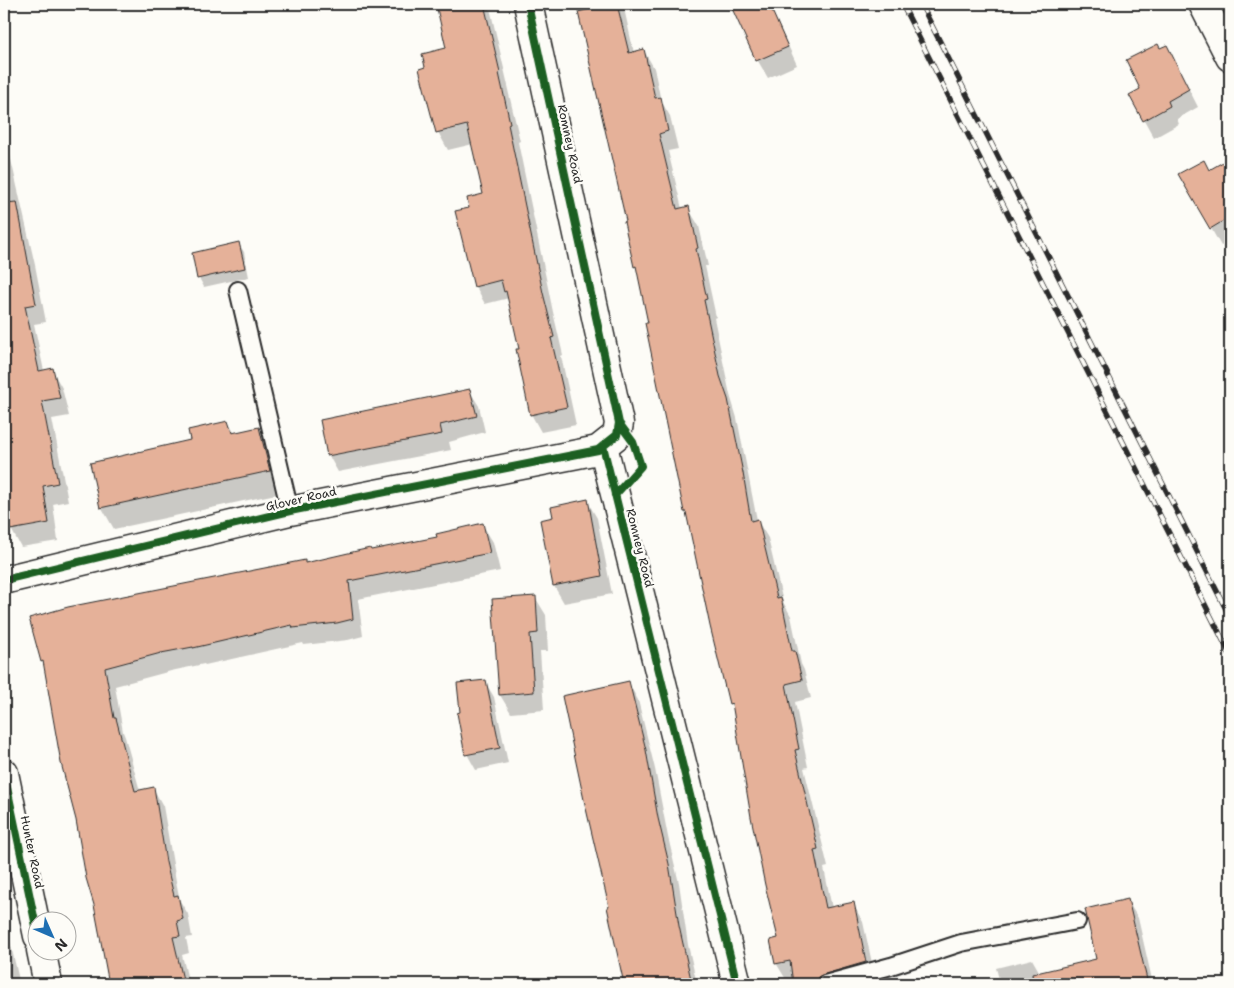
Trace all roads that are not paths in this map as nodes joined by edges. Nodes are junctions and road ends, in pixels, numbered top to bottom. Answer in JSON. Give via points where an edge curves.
{"nodes":[{"id":1,"x":528,"y":4,"type":"edge"},
{"id":2,"x":1203,"y":4,"type":"edge"},
{"id":3,"x":1230,"y":57,"type":"edge"},
{"id":4,"x":238,"y":290,"type":"dead end"},
{"id":5,"x":603,"y":446,"type":"junction"},
{"id":6,"x":290,"y":512,"type":"junction"},
{"id":7,"x":4,"y":580,"type":"edge"},
{"id":8,"x":4,"y":773,"type":"edge"},
{"id":9,"x":33,"y":910,"type":"edge"},
{"id":10,"x":1077,"y":921,"type":"dead end"},
{"id":11,"x":43,"y":960,"type":"edge"},
{"id":12,"x":48,"y":984,"type":"edge"},
{"id":13,"x":737,"y":984,"type":"edge"},
{"id":14,"x":825,"y":984,"type":"edge"}],
"edges":[{"from":1,"to":5,"type":"street","name":"Romney Road","via":[[619,423],[616,434]]},
{"from":2,"to":3,"type":"street"},
{"from":4,"to":6,"type":"lane"},
{"from":5,"to":6,"type":"street","name":"Glover Road","via":[[598,450]]},
{"from":5,"to":13,"type":"street","name":"Romney Road"},
{"from":6,"to":7,"type":"street","name":"Glover Road"},
{"from":8,"to":9,"type":"street","name":"Hunter Road"},
{"from":10,"to":14,"type":"lane","via":[[961,943]]},
{"from":11,"to":12,"type":"street"}]}
